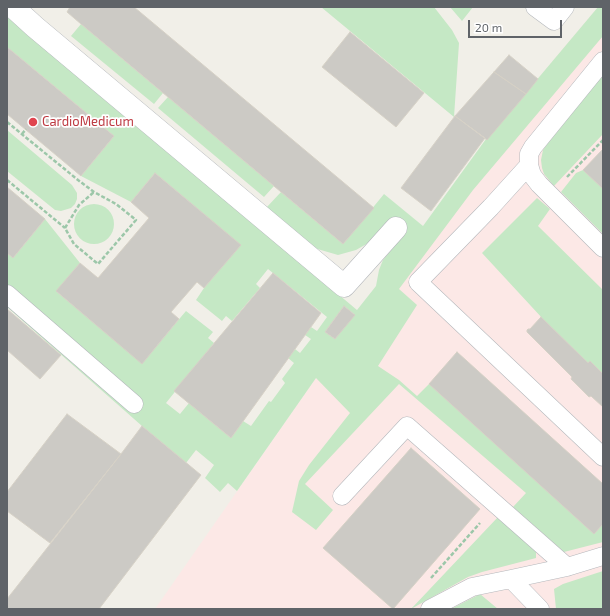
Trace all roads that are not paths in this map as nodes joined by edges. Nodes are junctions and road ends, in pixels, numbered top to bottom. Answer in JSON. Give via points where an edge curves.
{"nodes":[{"id":1,"x":13,"y":7,"type":"edge"},
{"id":2,"x":535,"y":7,"type":"edge"},
{"id":3,"x":564,"y":7,"type":"edge"},
{"id":4,"x":603,"y":61,"type":"edge"},
{"id":5,"x":529,"y":165,"type":"junction"},
{"id":6,"x":396,"y":228,"type":"dead end"},
{"id":7,"x":603,"y":248,"type":"edge"},
{"id":8,"x":7,"y":294,"type":"edge"},
{"id":9,"x":134,"y":404,"type":"dead end"},
{"id":10,"x":603,"y":457,"type":"edge"},
{"id":11,"x":342,"y":496,"type":"dead end"},
{"id":12,"x":603,"y":556,"type":"edge"},
{"id":13,"x":568,"y":567,"type":"junction"},
{"id":14,"x":511,"y":580,"type":"junction"},
{"id":15,"x":430,"y":609,"type":"edge"},
{"id":16,"x":540,"y":609,"type":"edge"}],
"edges":[{"from":1,"to":6,"type":"street","via":[[344,286]]},
{"from":2,"to":3,"type":"lane","via":[[554,20]]},
{"from":4,"to":5,"type":"lane","via":[[533,147],[529,154]]},
{"from":5,"to":7,"type":"lane","via":[[532,175],[539,184]]},
{"from":5,"to":10,"type":"lane","via":[[418,282]]},
{"from":8,"to":9,"type":"lane"},
{"from":11,"to":13,"type":"lane","via":[[407,426]]},
{"from":12,"to":13,"type":"lane"},
{"from":13,"to":14,"type":"lane"},
{"from":14,"to":15,"type":"lane","via":[[472,586]]},
{"from":14,"to":16,"type":"lane"}]}
